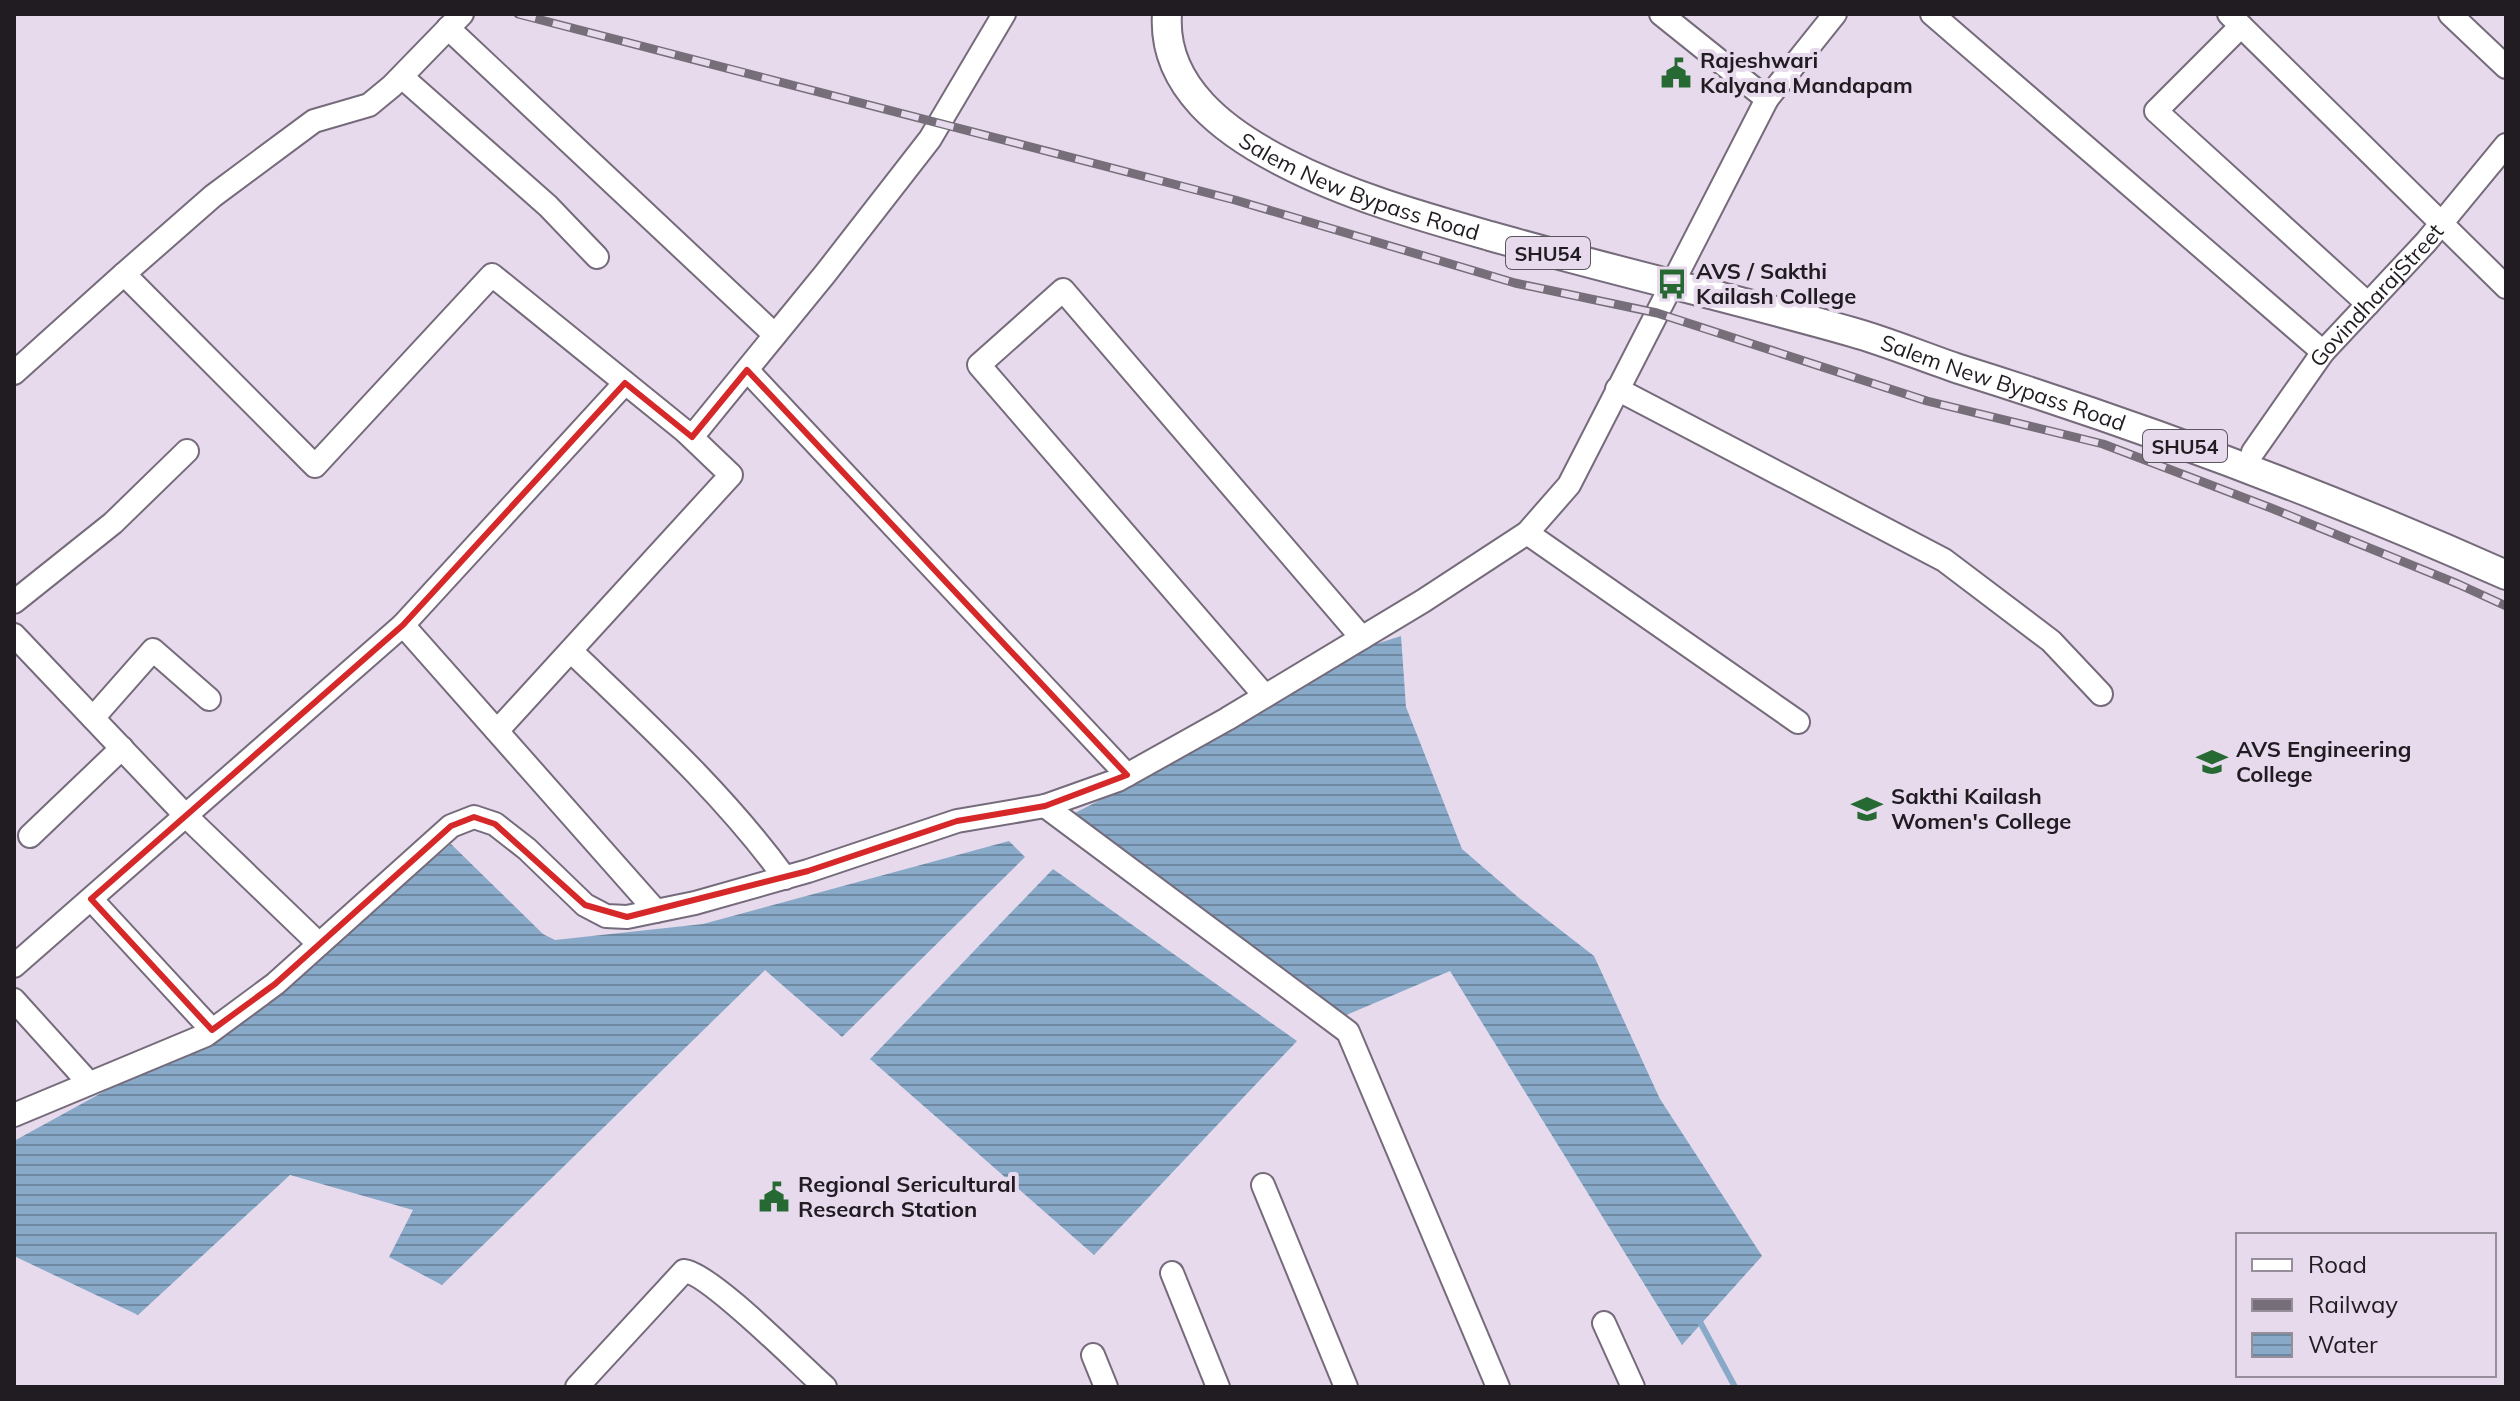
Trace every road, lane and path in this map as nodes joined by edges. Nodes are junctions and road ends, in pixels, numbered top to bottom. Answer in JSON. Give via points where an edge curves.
{"nodes":[{"id":1,"x":1004,"y":14,"type":"edge"},
{"id":2,"x":1151,"y":14,"type":"edge"},
{"id":3,"x":1167,"y":14,"type":"edge"},
{"id":4,"x":1661,"y":14,"type":"edge"},
{"id":5,"x":1835,"y":14,"type":"edge"},
{"id":6,"x":1932,"y":14,"type":"edge"},
{"id":7,"x":2450,"y":14,"type":"edge"},
{"id":8,"x":2235,"y":20,"type":"edge"},
{"id":9,"x":455,"y":21,"type":"edge"},
{"id":10,"x":2506,"y":67,"type":"edge"},
{"id":11,"x":402,"y":77,"type":"junction"},
{"id":12,"x":1767,"y":99,"type":"junction"},
{"id":13,"x":1249,"y":143,"type":"junction"},
{"id":14,"x":2506,"y":145,"type":"edge"},
{"id":15,"x":2440,"y":225,"type":"junction"},
{"id":16,"x":597,"y":257,"type":"dead end"},
{"id":17,"x":124,"y":274,"type":"junction"},
{"id":18,"x":1672,"y":284,"type":"junction"},
{"id":19,"x":2506,"y":287,"type":"edge"},
{"id":20,"x":2368,"y":304,"type":"junction"},
{"id":21,"x":1857,"y":333,"type":"junction"},
{"id":22,"x":775,"y":335,"type":"junction"},
{"id":23,"x":2323,"y":352,"type":"junction"},
{"id":24,"x":747,"y":370,"type":"junction"},
{"id":25,"x":14,"y":373,"type":"edge"},
{"id":26,"x":625,"y":383,"type":"junction"},
{"id":27,"x":1617,"y":389,"type":"junction"},
{"id":28,"x":686,"y":432,"type":"junction"},
{"id":29,"x":187,"y":451,"type":"dead end"},
{"id":30,"x":2253,"y":452,"type":"junction"},
{"id":31,"x":1527,"y":533,"type":"junction"},
{"id":32,"x":2506,"y":554,"type":"edge"},
{"id":33,"x":2506,"y":575,"type":"edge"},
{"id":34,"x":14,"y":602,"type":"edge"},
{"id":35,"x":403,"y":625,"type":"junction"},
{"id":36,"x":14,"y":635,"type":"edge"},
{"id":37,"x":1362,"y":638,"type":"junction"},
{"id":38,"x":572,"y":652,"type":"junction"},
{"id":39,"x":2101,"y":694,"type":"dead end"},
{"id":40,"x":1265,"y":696,"type":"junction"},
{"id":41,"x":209,"y":699,"type":"dead end"},
{"id":42,"x":93,"y":718,"type":"junction"},
{"id":43,"x":1798,"y":722,"type":"dead end"},
{"id":44,"x":497,"y":731,"type":"junction"},
{"id":45,"x":122,"y":748,"type":"junction"},
{"id":46,"x":1127,"y":775,"type":"junction"},
{"id":47,"x":1045,"y":806,"type":"junction"},
{"id":48,"x":186,"y":816,"type":"junction"},
{"id":49,"x":30,"y":836,"type":"dead end"},
{"id":50,"x":785,"y":878,"type":"junction"},
{"id":51,"x":91,"y":899,"type":"junction"},
{"id":52,"x":656,"y":911,"type":"junction"},
{"id":53,"x":319,"y":944,"type":"junction"},
{"id":54,"x":14,"y":966,"type":"edge"},
{"id":55,"x":14,"y":1000,"type":"edge"},
{"id":56,"x":212,"y":1030,"type":"junction"},
{"id":57,"x":89,"y":1083,"type":"junction"},
{"id":58,"x":14,"y":1115,"type":"edge"},
{"id":59,"x":1263,"y":1185,"type":"dead end"},
{"id":60,"x":1172,"y":1273,"type":"dead end"},
{"id":61,"x":1604,"y":1323,"type":"dead end"},
{"id":62,"x":1093,"y":1355,"type":"dead end"},
{"id":63,"x":577,"y":1387,"type":"edge"},
{"id":64,"x":825,"y":1387,"type":"edge"},
{"id":65,"x":1106,"y":1387,"type":"edge"},
{"id":66,"x":1218,"y":1387,"type":"edge"},
{"id":67,"x":1346,"y":1387,"type":"edge"},
{"id":68,"x":1498,"y":1387,"type":"edge"},
{"id":69,"x":1633,"y":1387,"type":"edge"}],
"edges":[{"from":1,"to":22,"type":"street","via":[[930,139]]},
{"from":2,"to":13,"type":"main road","via":[[1156,58],[1181,102],[1222,135]]},
{"from":3,"to":13,"type":"main road","name":"Salem New Bypass Road","number":"SHU54","via":[[1168,45],[1182,81],[1211,114]]},
{"from":4,"to":12,"type":"street"},
{"from":5,"to":12,"type":"street"},
{"from":6,"to":23,"type":"street"},
{"from":7,"to":10,"type":"street"},
{"from":8,"to":15,"type":"street"},
{"from":8,"to":20,"type":"street","via":[[2156,111]]},
{"from":9,"to":11,"type":"street"},
{"from":9,"to":22,"type":"street"},
{"from":11,"to":16,"type":"street","via":[[548,206]]},
{"from":11,"to":17,"type":"street","via":[[369,105],[314,121],[213,196]]},
{"from":12,"to":18,"type":"street"},
{"from":13,"to":18,"type":"main road","name":"Salem New Bypass Road","number":"SHU54","via":[[1333,185],[1393,207]]},
{"from":14,"to":15,"type":"street","name":"GovindharajStreet"},
{"from":15,"to":19,"type":"street"},
{"from":15,"to":20,"type":"street","name":"GovindharajStreet"},
{"from":17,"to":25,"type":"street"},
{"from":17,"to":26,"type":"street","via":[[315,466],[492,275]]},
{"from":18,"to":21,"type":"main road","name":"Salem New Bypass Road","number":"SHU54"},
{"from":18,"to":27,"type":"street"},
{"from":20,"to":23,"type":"street","name":"GovindharajStreet"},
{"from":21,"to":30,"type":"main road","name":"Salem New Bypass Road","number":"SHU54","via":[[1959,351]]},
{"from":21,"to":33,"type":"main road","name":"Salem New Bypass Road","number":"SHU54","via":[[2152,433]]},
{"from":22,"to":24,"type":"street"},
{"from":23,"to":30,"type":"street","name":"GovindharajStreet"},
{"from":24,"to":28,"type":"street","via":[[696,432]]},
{"from":24,"to":46,"type":"street"},
{"from":26,"to":28,"type":"street"},
{"from":26,"to":35,"type":"street"},
{"from":27,"to":31,"type":"street","via":[[1569,485]]},
{"from":27,"to":39,"type":"street","via":[[1944,560],[2051,641]]},
{"from":28,"to":38,"type":"street","via":[[731,475]]},
{"from":29,"to":34,"type":"street","via":[[113,523]]},
{"from":30,"to":32,"type":"main road","name":"Salem New Bypass Road","number":"SHU54"},
{"from":31,"to":37,"type":"street"},
{"from":31,"to":43,"type":"street"},
{"from":35,"to":44,"type":"street"},
{"from":35,"to":48,"type":"street"},
{"from":36,"to":42,"type":"street"},
{"from":37,"to":40,"type":"street"},
{"from":37,"to":40,"type":"street","via":[[1063,290],[979,365]]},
{"from":38,"to":44,"type":"street"},
{"from":38,"to":50,"type":"street","via":[[752,833]]},
{"from":40,"to":46,"type":"street"},
{"from":41,"to":42,"type":"street","via":[[153,650]]},
{"from":42,"to":45,"type":"street"},
{"from":44,"to":52,"type":"street"},
{"from":45,"to":48,"type":"street"},
{"from":45,"to":49,"type":"street"},
{"from":46,"to":47,"type":"street"},
{"from":47,"to":50,"type":"street","via":[[957,821]]},
{"from":47,"to":68,"type":"street","via":[[1348,1032]]},
{"from":48,"to":51,"type":"street"},
{"from":48,"to":53,"type":"street"},
{"from":50,"to":52,"type":"street"},
{"from":51,"to":54,"type":"street"},
{"from":51,"to":56,"type":"street"},
{"from":52,"to":53,"type":"street","via":[[606,916],[585,905],[495,824],[474,817],[451,826]]},
{"from":53,"to":56,"type":"street"},
{"from":55,"to":57,"type":"street"},
{"from":56,"to":57,"type":"street"},
{"from":57,"to":58,"type":"street"},
{"from":59,"to":67,"type":"street"},
{"from":60,"to":66,"type":"street"},
{"from":61,"to":69,"type":"street"},
{"from":62,"to":65,"type":"street"},
{"from":63,"to":64,"type":"street","via":[[684,1271],[718,1291]]}]}
